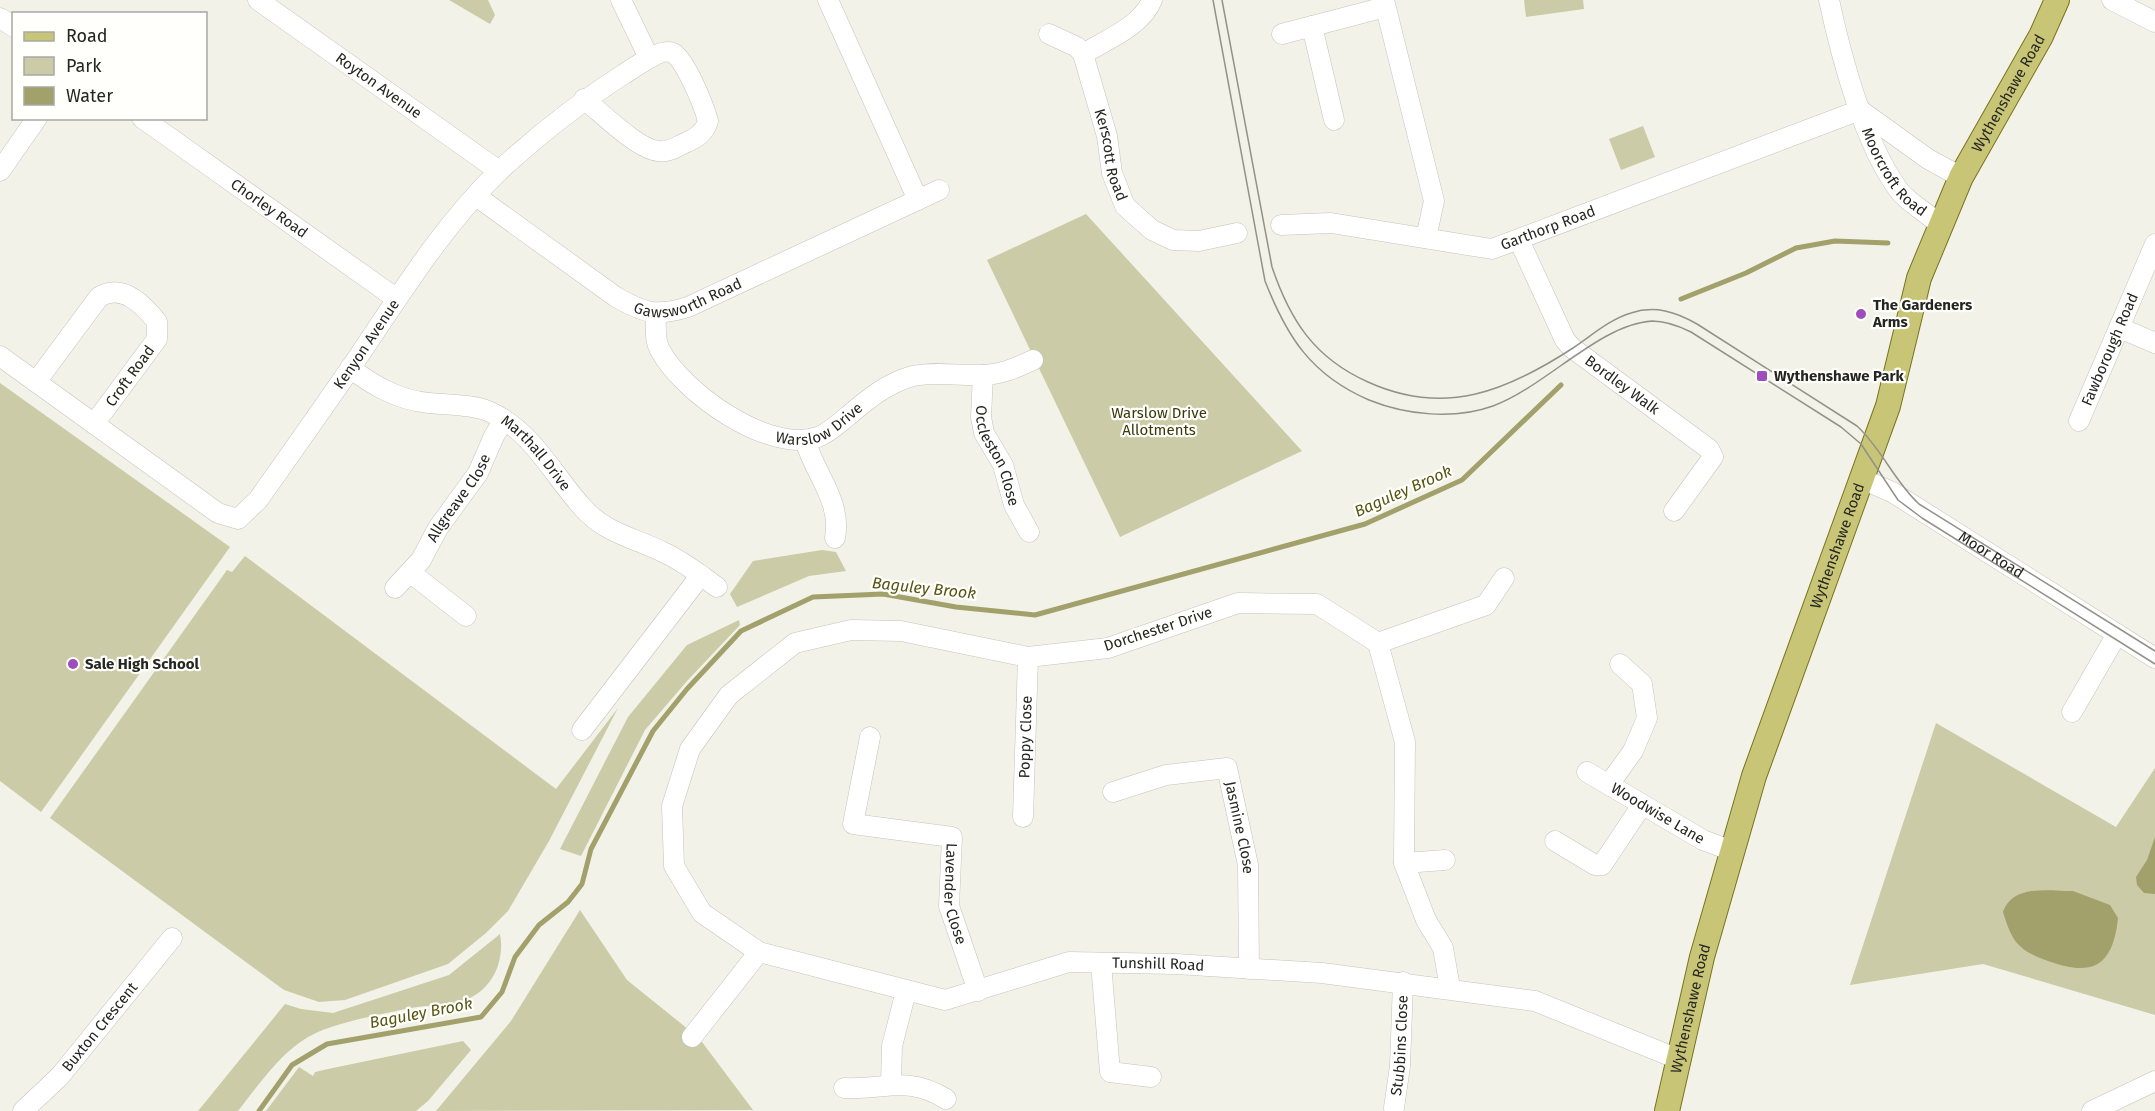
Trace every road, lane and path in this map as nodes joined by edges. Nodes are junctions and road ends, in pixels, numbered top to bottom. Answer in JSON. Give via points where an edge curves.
{"nodes":[{"id":1,"x":258,"y":0,"type":"edge"},
{"id":2,"x":621,"y":0,"type":"edge"},
{"id":3,"x":828,"y":0,"type":"edge"},
{"id":4,"x":1152,"y":0,"type":"edge"},
{"id":5,"x":1829,"y":0,"type":"edge"},
{"id":6,"x":2057,"y":0,"type":"edge"},
{"id":7,"x":2112,"y":0,"type":"edge"},
{"id":8,"x":1385,"y":4,"type":"edge"},
{"id":9,"x":2155,"y":22,"type":"edge"},
{"id":10,"x":1312,"y":26,"type":"junction"},
{"id":11,"x":1049,"y":34,"type":"dead end"},
{"id":12,"x":1282,"y":34,"type":"dead end"},
{"id":13,"x":1083,"y":54,"type":"junction"},
{"id":14,"x":649,"y":58,"type":"junction"},
{"id":15,"x":584,"y":99,"type":"junction"},
{"id":16,"x":1860,"y":110,"type":"junction"},
{"id":17,"x":36,"y":120,"type":"edge"},
{"id":18,"x":145,"y":120,"type":"edge"},
{"id":19,"x":1334,"y":120,"type":"dead end"},
{"id":20,"x":0,"y":171,"type":"edge"},
{"id":21,"x":500,"y":171,"type":"junction"},
{"id":22,"x":1961,"y":177,"type":"junction"},
{"id":23,"x":939,"y":190,"type":"dead end"},
{"id":24,"x":476,"y":196,"type":"junction"},
{"id":25,"x":918,"y":200,"type":"junction"},
{"id":26,"x":1281,"y":225,"type":"dead end"},
{"id":27,"x":1939,"y":225,"type":"junction"},
{"id":28,"x":1236,"y":233,"type":"dead end"},
{"id":29,"x":1426,"y":238,"type":"junction"},
{"id":30,"x":1519,"y":240,"type":"junction"},
{"id":31,"x":2155,"y":244,"type":"edge"},
{"id":32,"x":397,"y":299,"type":"junction"},
{"id":33,"x":656,"y":314,"type":"junction"},
{"id":34,"x":2120,"y":328,"type":"junction"},
{"id":35,"x":2155,"y":343,"type":"edge"},
{"id":36,"x":0,"y":356,"type":"edge"},
{"id":37,"x":1033,"y":360,"type":"dead end"},
{"id":38,"x":350,"y":368,"type":"junction"},
{"id":39,"x":983,"y":375,"type":"junction"},
{"id":40,"x":36,"y":382,"type":"junction"},
{"id":41,"x":504,"y":420,"type":"junction"},
{"id":42,"x":2079,"y":421,"type":"dead end"},
{"id":43,"x":94,"y":424,"type":"junction"},
{"id":44,"x":805,"y":440,"type":"junction"},
{"id":45,"x":1862,"y":479,"type":"junction"},
{"id":46,"x":1674,"y":511,"type":"dead end"},
{"id":47,"x":1029,"y":532,"type":"dead end"},
{"id":48,"x":835,"y":538,"type":"dead end"},
{"id":49,"x":411,"y":573,"type":"junction"},
{"id":50,"x":701,"y":575,"type":"junction"},
{"id":51,"x":1504,"y":578,"type":"dead end"},
{"id":52,"x":717,"y":587,"type":"dead end"},
{"id":53,"x":394,"y":588,"type":"dead end"},
{"id":54,"x":466,"y":616,"type":"dead end"},
{"id":55,"x":2117,"y":634,"type":"junction"},
{"id":56,"x":1378,"y":642,"type":"junction"},
{"id":57,"x":1028,"y":657,"type":"junction"},
{"id":58,"x":2155,"y":658,"type":"edge"},
{"id":59,"x":1620,"y":664,"type":"dead end"},
{"id":60,"x":2072,"y":712,"type":"dead end"},
{"id":61,"x":582,"y":730,"type":"dead end"},
{"id":62,"x":870,"y":737,"type":"dead end"},
{"id":63,"x":1587,"y":772,"type":"dead end"},
{"id":64,"x":1610,"y":783,"type":"junction"},
{"id":65,"x":1113,"y":792,"type":"dead end"},
{"id":66,"x":1642,"y":805,"type":"junction"},
{"id":67,"x":1023,"y":818,"type":"dead end"},
{"id":68,"x":1555,"y":841,"type":"dead end"},
{"id":69,"x":1732,"y":851,"type":"junction"},
{"id":70,"x":1445,"y":860,"type":"dead end"},
{"id":71,"x":1404,"y":863,"type":"junction"},
{"id":72,"x":674,"y":866,"type":"joint"},
{"id":73,"x":172,"y":938,"type":"dead end"},
{"id":74,"x":759,"y":952,"type":"junction"},
{"id":75,"x":1101,"y":963,"type":"junction"},
{"id":76,"x":1249,"y":969,"type":"junction"},
{"id":77,"x":1403,"y":982,"type":"junction"},
{"id":78,"x":1450,"y":988,"type":"junction"},
{"id":79,"x":906,"y":991,"type":"junction"},
{"id":80,"x":978,"y":991,"type":"junction"},
{"id":81,"x":692,"y":1037,"type":"dead end"},
{"id":82,"x":1678,"y":1059,"type":"junction"},
{"id":83,"x":1151,"y":1077,"type":"dead end"},
{"id":84,"x":2155,"y":1081,"type":"edge"},
{"id":85,"x":891,"y":1084,"type":"junction"},
{"id":86,"x":844,"y":1088,"type":"dead end"},
{"id":87,"x":946,"y":1100,"type":"dead end"},
{"id":88,"x":1396,"y":1110,"type":"edge"},
{"id":89,"x":23,"y":1111,"type":"edge"},
{"id":90,"x":1667,"y":1111,"type":"edge"},
{"id":91,"x":2092,"y":1111,"type":"edge"}],
"edges":[{"from":1,"to":21,"type":"street","name":"Royton Avenue"},
{"from":2,"to":14,"type":"street"},
{"from":3,"to":25,"type":"street"},
{"from":4,"to":13,"type":"street","via":[[1133,23]]},
{"from":5,"to":16,"type":"street","name":"Moorcroft Road"},
{"from":6,"to":22,"type":"main road","name":"Wythenshawe Road","via":[[2041,36]]},
{"from":7,"to":9,"type":"street"},
{"from":8,"to":10,"type":"street"},
{"from":8,"to":29,"type":"street","via":[[1434,201]]},
{"from":10,"to":12,"type":"street"},
{"from":10,"to":19,"type":"street"},
{"from":11,"to":13,"type":"street"},
{"from":13,"to":28,"type":"street","name":"Kerscott Road","via":[[1107,136],[1112,173],[1125,206],[1152,230],[1173,240],[1199,241]]},
{"from":14,"to":15,"type":"street","name":"Kenyon Avenue"},
{"from":14,"to":15,"type":"street","via":[[673,53],[684,67],[708,122],[696,138],[672,150],[650,149]]},
{"from":15,"to":21,"type":"street","name":"Kenyon Avenue"},
{"from":16,"to":22,"type":"street","name":"Moorcroft Road","via":[[1928,159]]},
{"from":16,"to":27,"type":"street","name":"Moorcroft Road","via":[[1900,192]]},
{"from":16,"to":30,"type":"street","name":"Garthorp Road"},
{"from":17,"to":20,"type":"street"},
{"from":18,"to":32,"type":"street","name":"Chorley Road"},
{"from":21,"to":24,"type":"street","name":"Kenyon Avenue"},
{"from":22,"to":27,"type":"main road","name":"Wythenshawe Road"},
{"from":23,"to":25,"type":"street","name":"Gawsworth Road"},
{"from":24,"to":32,"type":"street","name":"Kenyon Avenue"},
{"from":24,"to":33,"type":"street","name":"Gawsworth Road","via":[[616,297],[636,309]]},
{"from":25,"to":33,"type":"street","name":"Gawsworth Road","via":[[688,308]]},
{"from":26,"to":29,"type":"street","via":[[1330,223]]},
{"from":27,"to":45,"type":"main road","name":"Wythenshawe Road","via":[[1919,278],[1888,406]]},
{"from":29,"to":30,"type":"street","name":"Garthorp Road","via":[[1492,249]]},
{"from":30,"to":46,"type":"street","name":"Bordley Walk","via":[[1572,348],[1709,449],[1713,457]]},
{"from":31,"to":34,"type":"street","name":"Fawborough Road"},
{"from":32,"to":38,"type":"street","name":"Kenyon Avenue"},
{"from":33,"to":44,"type":"street","name":"Warslow Drive","via":[[659,348],[691,387],[758,431],[776,438]]},
{"from":34,"to":35,"type":"street"},
{"from":34,"to":42,"type":"street","name":"Fawborough Road"},
{"from":36,"to":40,"type":"street"},
{"from":37,"to":39,"type":"street","name":"Warslow Drive"},
{"from":38,"to":41,"type":"street","name":"Marthall Drive","via":[[373,386],[403,398],[472,407]]},
{"from":38,"to":43,"type":"street","name":"Kenyon Avenue","via":[[258,500],[238,519],[218,513]]},
{"from":39,"to":44,"type":"street","name":"Warslow Drive","via":[[928,374],[889,384],[820,436]]},
{"from":39,"to":47,"type":"street","name":"Occleston Close","via":[[984,433],[1003,465],[1014,505]]},
{"from":40,"to":43,"type":"street"},
{"from":40,"to":43,"type":"street","name":"Croft Road","via":[[99,297],[118,291],[129,296],[158,322],[157,339]]},
{"from":41,"to":49,"type":"street","name":"Allgreave Close","via":[[478,473]]},
{"from":41,"to":50,"type":"street","name":"Marthall Drive","via":[[543,455],[594,519],[681,561]]},
{"from":44,"to":48,"type":"street","via":[[812,464],[837,513]]},
{"from":45,"to":55,"type":"street","name":"Moor Road","via":[[1892,492]]},
{"from":45,"to":69,"type":"main road","name":"Wythenshawe Road","via":[[1754,776]]},
{"from":49,"to":53,"type":"street","name":"Allgreave Close"},
{"from":49,"to":54,"type":"street"},
{"from":50,"to":52,"type":"street","name":"Marthall Drive"},
{"from":50,"to":61,"type":"street"},
{"from":51,"to":56,"type":"street","via":[[1486,605]]},
{"from":55,"to":58,"type":"street","name":"Moor Road"},
{"from":55,"to":60,"type":"street"},
{"from":56,"to":57,"type":"street","name":"Dorchester Drive","via":[[1317,604],[1238,603],[1108,648]]},
{"from":56,"to":71,"type":"street","via":[[1406,742]]},
{"from":57,"to":67,"type":"street","name":"Poppy Close"},
{"from":57,"to":72,"type":"street","name":"Dorchester Drive","via":[[900,631],[851,630],[795,643],[729,695],[690,750],[672,806]]},
{"from":59,"to":64,"type":"street","via":[[1642,684],[1647,718],[1633,751]]},
{"from":62,"to":80,"type":"street","name":"Lavender Close","via":[[853,824],[951,837],[949,906]]},
{"from":63,"to":64,"type":"street","name":"Woodwise Lane"},
{"from":64,"to":66,"type":"street","name":"Woodwise Lane"},
{"from":65,"to":76,"type":"street","name":"Jasmine Close","via":[[1166,775],[1227,768],[1248,865]]},
{"from":66,"to":68,"type":"street","via":[[1602,865],[1595,865]]},
{"from":66,"to":69,"type":"street","name":"Woodwise Lane","via":[[1703,840]]},
{"from":69,"to":82,"type":"main road","name":"Wythenshawe Road"},
{"from":70,"to":71,"type":"street"},
{"from":71,"to":78,"type":"street","via":[[1426,920],[1443,948]]},
{"from":72,"to":74,"type":"street","name":"Tunshill Road","via":[[702,913]]},
{"from":73,"to":89,"type":"street","name":"Buxton Crescent","via":[[60,1076]]},
{"from":74,"to":79,"type":"street","name":"Tunshill Road"},
{"from":74,"to":81,"type":"street"},
{"from":75,"to":76,"type":"street","name":"Tunshill Road"},
{"from":75,"to":80,"type":"street","name":"Tunshill Road","via":[[1069,962]]},
{"from":75,"to":83,"type":"street","via":[[1110,1072]]},
{"from":76,"to":77,"type":"street","name":"Tunshill Road"},
{"from":77,"to":78,"type":"street","name":"Tunshill Road"},
{"from":77,"to":88,"type":"street","name":"Stubbins Close"},
{"from":78,"to":82,"type":"street","name":"Tunshill Road","via":[[1535,1001]]},
{"from":79,"to":80,"type":"street","name":"Tunshill Road","via":[[945,1000]]},
{"from":79,"to":85,"type":"street","via":[[892,1046]]},
{"from":82,"to":90,"type":"main road","name":"Wythenshawe Road"},
{"from":84,"to":91,"type":"street"},
{"from":85,"to":86,"type":"street","via":[[872,1089]]},
{"from":85,"to":87,"type":"street","via":[[931,1090]]}]}
